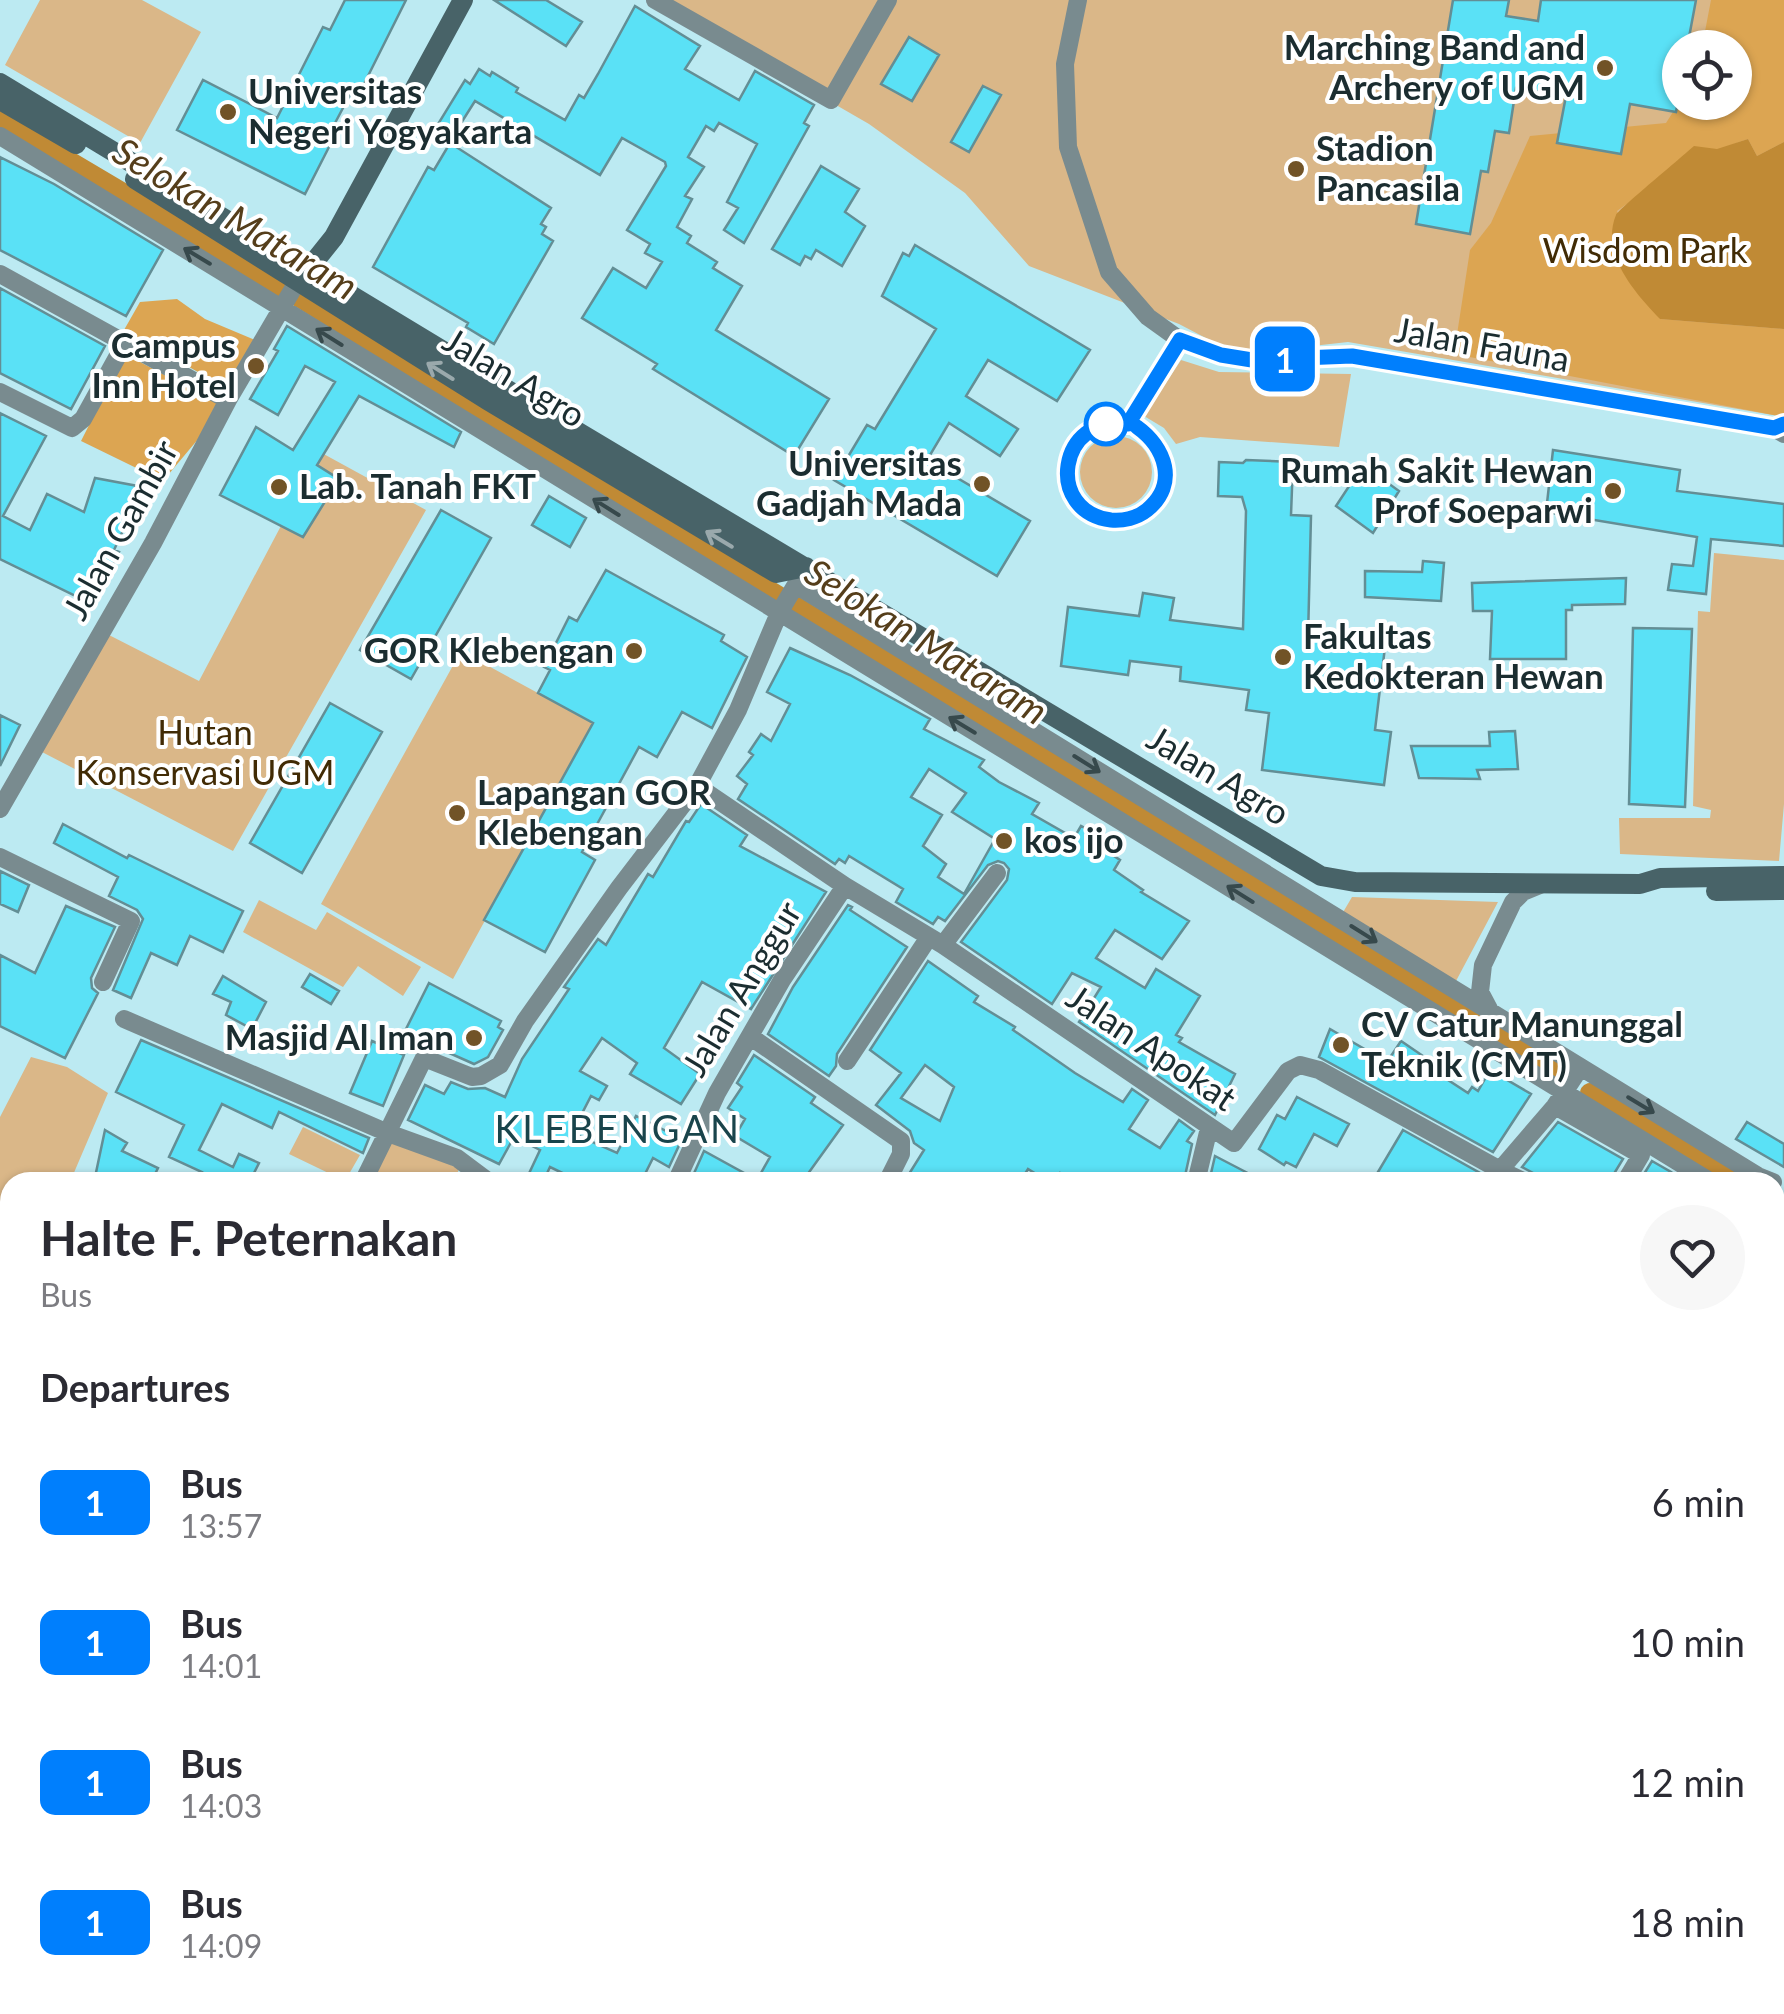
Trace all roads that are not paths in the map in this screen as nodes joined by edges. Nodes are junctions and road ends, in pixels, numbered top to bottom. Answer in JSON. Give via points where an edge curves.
{"nodes":[{"id":1,"x":463,"y":0,"type":"edge"},
{"id":2,"x":654,"y":0,"type":"edge"},
{"id":3,"x":888,"y":0,"type":"edge"},
{"id":4,"x":1078,"y":0,"type":"edge"},
{"id":5,"x":0,"y":82,"type":"edge"},
{"id":6,"x":0,"y":100,"type":"edge"},
{"id":7,"x":0,"y":136,"type":"edge"},
{"id":8,"x":0,"y":274,"type":"edge"},
{"id":9,"x":292,"y":290,"type":"junction"},
{"id":10,"x":1180,"y":340,"type":"junction"},
{"id":11,"x":124,"y":343,"type":"junction"},
{"id":12,"x":0,"y":392,"type":"edge"},
{"id":13,"x":228,"y":400,"type":"junction"},
{"id":14,"x":1128,"y":424,"type":"junction"},
{"id":15,"x":1781,"y":429,"type":"edge"},
{"id":16,"x":798,"y":580,"type":"junction"},
{"id":17,"x":780,"y":610,"type":"junction"},
{"id":18,"x":697,"y":786,"type":"junction"},
{"id":19,"x":0,"y":809,"type":"edge"},
{"id":20,"x":0,"y":857,"type":"edge"},
{"id":21,"x":997,"y":873,"type":"dead end"},
{"id":22,"x":1784,"y":876,"type":"edge"},
{"id":23,"x":1545,"y":884,"type":"junction"},
{"id":24,"x":1640,"y":884,"type":"junction"},
{"id":25,"x":845,"y":886,"type":"junction"},
{"id":26,"x":1784,"y":890,"type":"edge"},
{"id":27,"x":936,"y":941,"type":"junction"},
{"id":28,"x":103,"y":982,"type":"dead end"},
{"id":29,"x":1497,"y":1016,"type":"junction"},
{"id":30,"x":124,"y":1019,"type":"dead end"},
{"id":31,"x":751,"y":1037,"type":"junction"},
{"id":32,"x":846,"y":1061,"type":"dead end"},
{"id":33,"x":1569,"y":1086,"type":"junction"},
{"id":34,"x":1209,"y":1128,"type":"junction"},
{"id":35,"x":388,"y":1133,"type":"junction"},
{"id":36,"x":1500,"y":1170,"type":"junction"},
{"id":37,"x":369,"y":1172,"type":"edge"},
{"id":38,"x":476,"y":1172,"type":"edge"},
{"id":39,"x":681,"y":1172,"type":"edge"},
{"id":40,"x":892,"y":1172,"type":"edge"},
{"id":41,"x":1198,"y":1172,"type":"edge"},
{"id":42,"x":1504,"y":1172,"type":"edge"},
{"id":43,"x":1631,"y":1172,"type":"edge"},
{"id":44,"x":1696,"y":1172,"type":"edge"},
{"id":45,"x":1750,"y":1172,"type":"edge"}],
"edges":[{"from":1,"to":9,"type":"main road","via":[[334,237]]},
{"from":2,"to":3,"type":"street","via":[[831,100]]},
{"from":4,"to":10,"type":"street","name":"Jalan Fauna","via":[[1065,64],[1068,147],[1109,272],[1148,317]]},
{"from":5,"to":9,"type":"main road"},
{"from":6,"to":9,"type":"main road","via":[[130,176]]},
{"from":9,"to":7,"type":"street","one_way":true},
{"from":8,"to":11,"type":"street"},
{"from":9,"to":13,"type":"street","name":"Jalan Gambir"},
{"from":9,"to":16,"type":"main road","name":"Jalan Agro"},
{"from":17,"to":9,"type":"street","one_way":true},
{"from":10,"to":14,"type":"street"},
{"from":10,"to":15,"type":"street","name":"Jalan Fauna","via":[[1252,360],[1352,356]]},
{"from":11,"to":12,"type":"street","via":[[72,428]]},
{"from":11,"to":13,"type":"street"},
{"from":13,"to":19,"type":"street","name":"Jalan Gambir"},
{"from":14,"to":14,"type":"street","via":[[1162,451],[1164,485],[1145,512],[1100,518],[1086,511],[1069,486],[1070,455],[1088,431]]},
{"from":16,"to":17,"type":"street"},
{"from":16,"to":23,"type":"main road","name":"Jalan Agro","via":[[1321,876]]},
{"from":16,"to":29,"type":"street","one_way":true},
{"from":17,"to":18,"type":"street"},
{"from":33,"to":17,"type":"street","one_way":true},
{"from":18,"to":25,"type":"street","name":"Jalan Apokat"},
{"from":18,"to":35,"type":"street","via":[[525,1020],[500,1065],[472,1077],[424,1058]]},
{"from":20,"to":28,"type":"street","via":[[131,921]]},
{"from":21,"to":27,"type":"street"},
{"from":22,"to":24,"type":"main road","name":"Jalan Agro"},
{"from":23,"to":24,"type":"main road","name":"Jalan Agro"},
{"from":23,"to":29,"type":"street","via":[[1514,902],[1483,965],[1480,992]]},
{"from":24,"to":26,"type":"main road","name":"Jalan Agro","via":[[1662,892]]},
{"from":25,"to":27,"type":"street","name":"Jalan Apokat"},
{"from":25,"to":31,"type":"street","name":"Jalan Anggur"},
{"from":27,"to":32,"type":"street"},
{"from":27,"to":34,"type":"street","name":"Jalan Apokat"},
{"from":29,"to":33,"type":"street"},
{"from":30,"to":35,"type":"street"},
{"from":31,"to":39,"type":"street","name":"Jalan Anggur"},
{"from":31,"to":40,"type":"street","via":[[900,1141]]},
{"from":33,"to":36,"type":"street"},
{"from":33,"to":43,"type":"street","via":[[1641,1155]]},
{"from":33,"to":44,"type":"street"},
{"from":33,"to":45,"type":"street","one_way":true},
{"from":34,"to":36,"type":"street","name":"Jalan Apokat","via":[[1234,1143],[1288,1070],[1311,1066]]},
{"from":34,"to":41,"type":"street"},
{"from":35,"to":37,"type":"street"},
{"from":35,"to":38,"type":"street"},
{"from":36,"to":42,"type":"street"}]}
